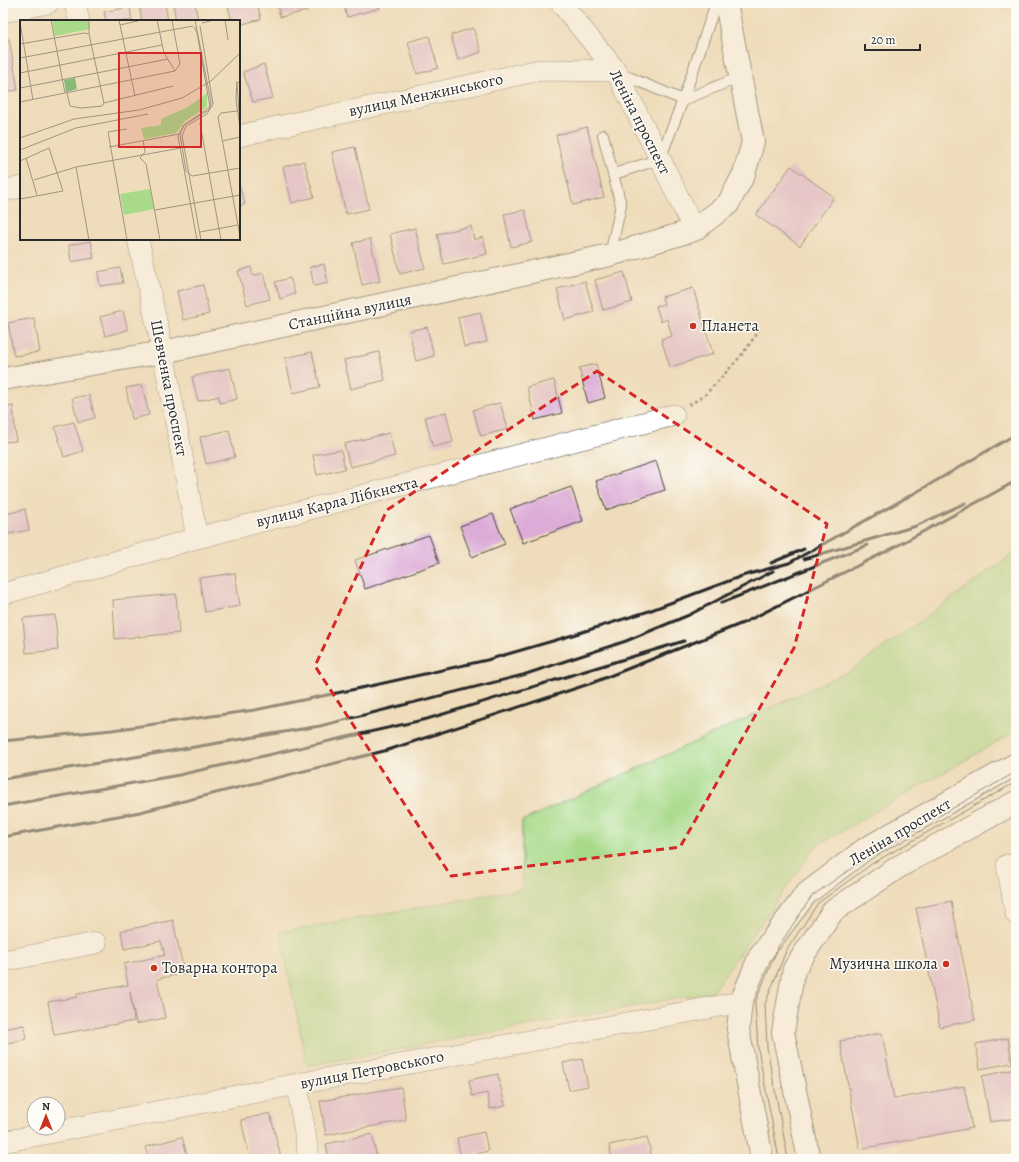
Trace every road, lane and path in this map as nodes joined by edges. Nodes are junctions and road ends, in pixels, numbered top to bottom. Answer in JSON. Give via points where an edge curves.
{"nodes":[{"id":1,"x":48,"y":3,"type":"edge"},
{"id":2,"x":75,"y":3,"type":"edge"},
{"id":3,"x":561,"y":3,"type":"edge"},
{"id":4,"x":716,"y":3,"type":"edge"},
{"id":5,"x":726,"y":3,"type":"edge"},
{"id":6,"x":3,"y":12,"type":"edge"},
{"id":7,"x":79,"y":20,"type":"edge"},
{"id":8,"x":616,"y":71,"type":"junction"},
{"id":9,"x":740,"y":77,"type":"junction"},
{"id":10,"x":683,"y":100,"type":"junction"},
{"id":11,"x":603,"y":135,"type":"dead end"},
{"id":12,"x":240,"y":136,"type":"edge"},
{"id":13,"x":660,"y":159,"type":"junction"},
{"id":14,"x":614,"y":174,"type":"junction"},
{"id":15,"x":20,"y":187,"type":"edge"},
{"id":16,"x":3,"y":191,"type":"edge"},
{"id":17,"x":694,"y":230,"type":"junction"},
{"id":18,"x":138,"y":240,"type":"edge"},
{"id":19,"x":610,"y":255,"type":"junction"},
{"id":20,"x":759,"y":331,"type":"dead end"},
{"id":21,"x":163,"y":352,"type":"junction"},
{"id":22,"x":3,"y":379,"type":"edge"},
{"id":23,"x":674,"y":415,"type":"joint"},
{"id":24,"x":197,"y":538,"type":"junction"},
{"id":25,"x":3,"y":594,"type":"edge"},
{"id":26,"x":1016,"y":764,"type":"edge"},
{"id":27,"x":1016,"y":802,"type":"edge"},
{"id":28,"x":1007,"y":865,"type":"dead end"},
{"id":29,"x":1016,"y":914,"type":"edge"},
{"id":30,"x":96,"y":944,"type":"dead end"},
{"id":31,"x":3,"y":961,"type":"edge"},
{"id":32,"x":741,"y":1002,"type":"junction"},
{"id":33,"x":297,"y":1084,"type":"junction"},
{"id":34,"x":3,"y":1142,"type":"edge"},
{"id":35,"x":310,"y":1159,"type":"edge"},
{"id":36,"x":762,"y":1159,"type":"edge"},
{"id":37,"x":809,"y":1159,"type":"edge"}],
"edges":[{"from":1,"to":6,"type":"street"},
{"from":2,"to":7,"type":"street"},
{"from":3,"to":8,"type":"street","name":"Леніна проспект"},
{"from":4,"to":10,"type":"lane"},
{"from":5,"to":9,"type":"street"},
{"from":8,"to":10,"type":"lane"},
{"from":8,"to":12,"type":"street","name":"вулиця Менжинського","via":[[540,70]]},
{"from":8,"to":13,"type":"street","name":"Леніна проспект"},
{"from":9,"to":10,"type":"lane"},
{"from":9,"to":17,"type":"street","via":[[753,142],[744,174],[728,204]]},
{"from":10,"to":13,"type":"lane"},
{"from":11,"to":14,"type":"lane"},
{"from":13,"to":14,"type":"lane"},
{"from":13,"to":17,"type":"street","name":"Леніна проспект"},
{"from":14,"to":19,"type":"lane","via":[[622,205]]},
{"from":15,"to":16,"type":"street"},
{"from":17,"to":19,"type":"street","name":"Станційна вулиця"},
{"from":18,"to":21,"type":"street","name":"Шевченка проспект"},
{"from":19,"to":21,"type":"street","name":"Станційна вулиця"},
{"from":20,"to":23,"type":"path","via":[[740,357],[705,395]]},
{"from":21,"to":22,"type":"street","name":"Станційна вулиця"},
{"from":21,"to":24,"type":"street","name":"Шевченка проспект"},
{"from":23,"to":24,"type":"street","name":"вулиця Карла Лібкнехта"},
{"from":24,"to":25,"type":"street","name":"вулиця Карла Лібкнехта"},
{"from":26,"to":32,"type":"street","name":"Леніна проспект","via":[[866,849],[806,894],[760,955]]},
{"from":27,"to":37,"type":"street","name":"Леніна проспект","via":[[900,866],[833,911],[794,969],[783,1032]]},
{"from":28,"to":29,"type":"street"},
{"from":30,"to":31,"type":"street"},
{"from":32,"to":33,"type":"street","name":"вулиця Петровського"},
{"from":32,"to":36,"type":"street","name":"Леніна проспект","via":[[738,1029]]},
{"from":33,"to":34,"type":"street","name":"вулиця Петровського"},
{"from":33,"to":35,"type":"street"}]}
